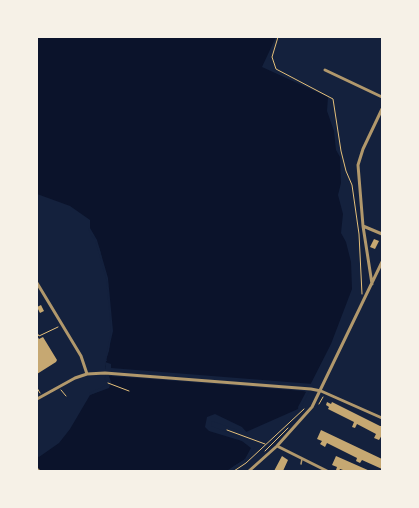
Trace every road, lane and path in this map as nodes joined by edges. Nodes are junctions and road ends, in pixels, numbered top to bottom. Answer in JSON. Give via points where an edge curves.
{"nodes":[{"id":1,"x":278,"y":37,"type":"edge"},
{"id":2,"x":325,"y":70,"type":"dead end"},
{"id":3,"x":382,"y":97,"type":"edge"},
{"id":4,"x":382,"y":109,"type":"edge"},
{"id":5,"x":363,"y":226,"type":"junction"},
{"id":6,"x":382,"y":234,"type":"edge"},
{"id":7,"x":382,"y":262,"type":"edge"},
{"id":8,"x":37,"y":282,"type":"edge"},
{"id":9,"x":372,"y":284,"type":"junction"},
{"id":10,"x":362,"y":294,"type":"dead end"},
{"id":11,"x":58,"y":327,"type":"dead end"},
{"id":12,"x":37,"y":333,"type":"edge"},
{"id":13,"x":87,"y":374,"type":"junction"},
{"id":14,"x":108,"y":383,"type":"dead end"},
{"id":15,"x":37,"y":388,"type":"edge"},
{"id":16,"x":129,"y":391,"type":"dead end"},
{"id":17,"x":321,"y":391,"type":"junction"},
{"id":18,"x":40,"y":393,"type":"dead end"},
{"id":19,"x":323,"y":397,"type":"dead end"},
{"id":20,"x":37,"y":399,"type":"edge"},
{"id":21,"x":318,"y":404,"type":"dead end"},
{"id":22,"x":382,"y":418,"type":"edge"},
{"id":23,"x":227,"y":430,"type":"dead end"},
{"id":24,"x":266,"y":444,"type":"junction"},
{"id":25,"x":277,"y":446,"type":"junction"},
{"id":26,"x":262,"y":454,"type":"dead end"},
{"id":27,"x":304,"y":460,"type":"junction"},
{"id":28,"x":301,"y":464,"type":"dead end"},
{"id":29,"x":304,"y":465,"type":"dead end"},
{"id":30,"x":37,"y":469,"type":"edge"},
{"id":31,"x":40,"y":471,"type":"edge"},
{"id":32,"x":234,"y":471,"type":"edge"},
{"id":33,"x":249,"y":471,"type":"edge"},
{"id":34,"x":325,"y":471,"type":"edge"}],
"edges":[{"from":1,"to":10,"type":"path","via":[[272,57],[276,70],[333,99],[341,151],[352,184],[359,234]]},
{"from":2,"to":3,"type":"street"},
{"from":4,"to":5,"type":"street","via":[[358,165]]},
{"from":5,"to":6,"type":"street"},
{"from":5,"to":9,"type":"street"},
{"from":7,"to":9,"type":"street"},
{"from":8,"to":13,"type":"street","via":[[81,356]]},
{"from":9,"to":17,"type":"street"},
{"from":11,"to":12,"type":"path","via":[[39,336]]},
{"from":13,"to":17,"type":"street","via":[[105,373]]},
{"from":13,"to":20,"type":"street","via":[[69,380]]},
{"from":14,"to":16,"type":"path"},
{"from":15,"to":18,"type":"path"},
{"from":17,"to":22,"type":"street"},
{"from":17,"to":25,"type":"street","via":[[312,407]]},
{"from":19,"to":21,"type":"path"},
{"from":23,"to":24,"type":"path"},
{"from":24,"to":26,"type":"path","via":[[307,408]]},
{"from":24,"to":32,"type":"path"},
{"from":25,"to":27,"type":"street"},
{"from":25,"to":33,"type":"street"},
{"from":27,"to":28,"type":"lane"},
{"from":27,"to":29,"type":"lane"},
{"from":27,"to":34,"type":"street"},
{"from":30,"to":31,"type":"street"}]}
